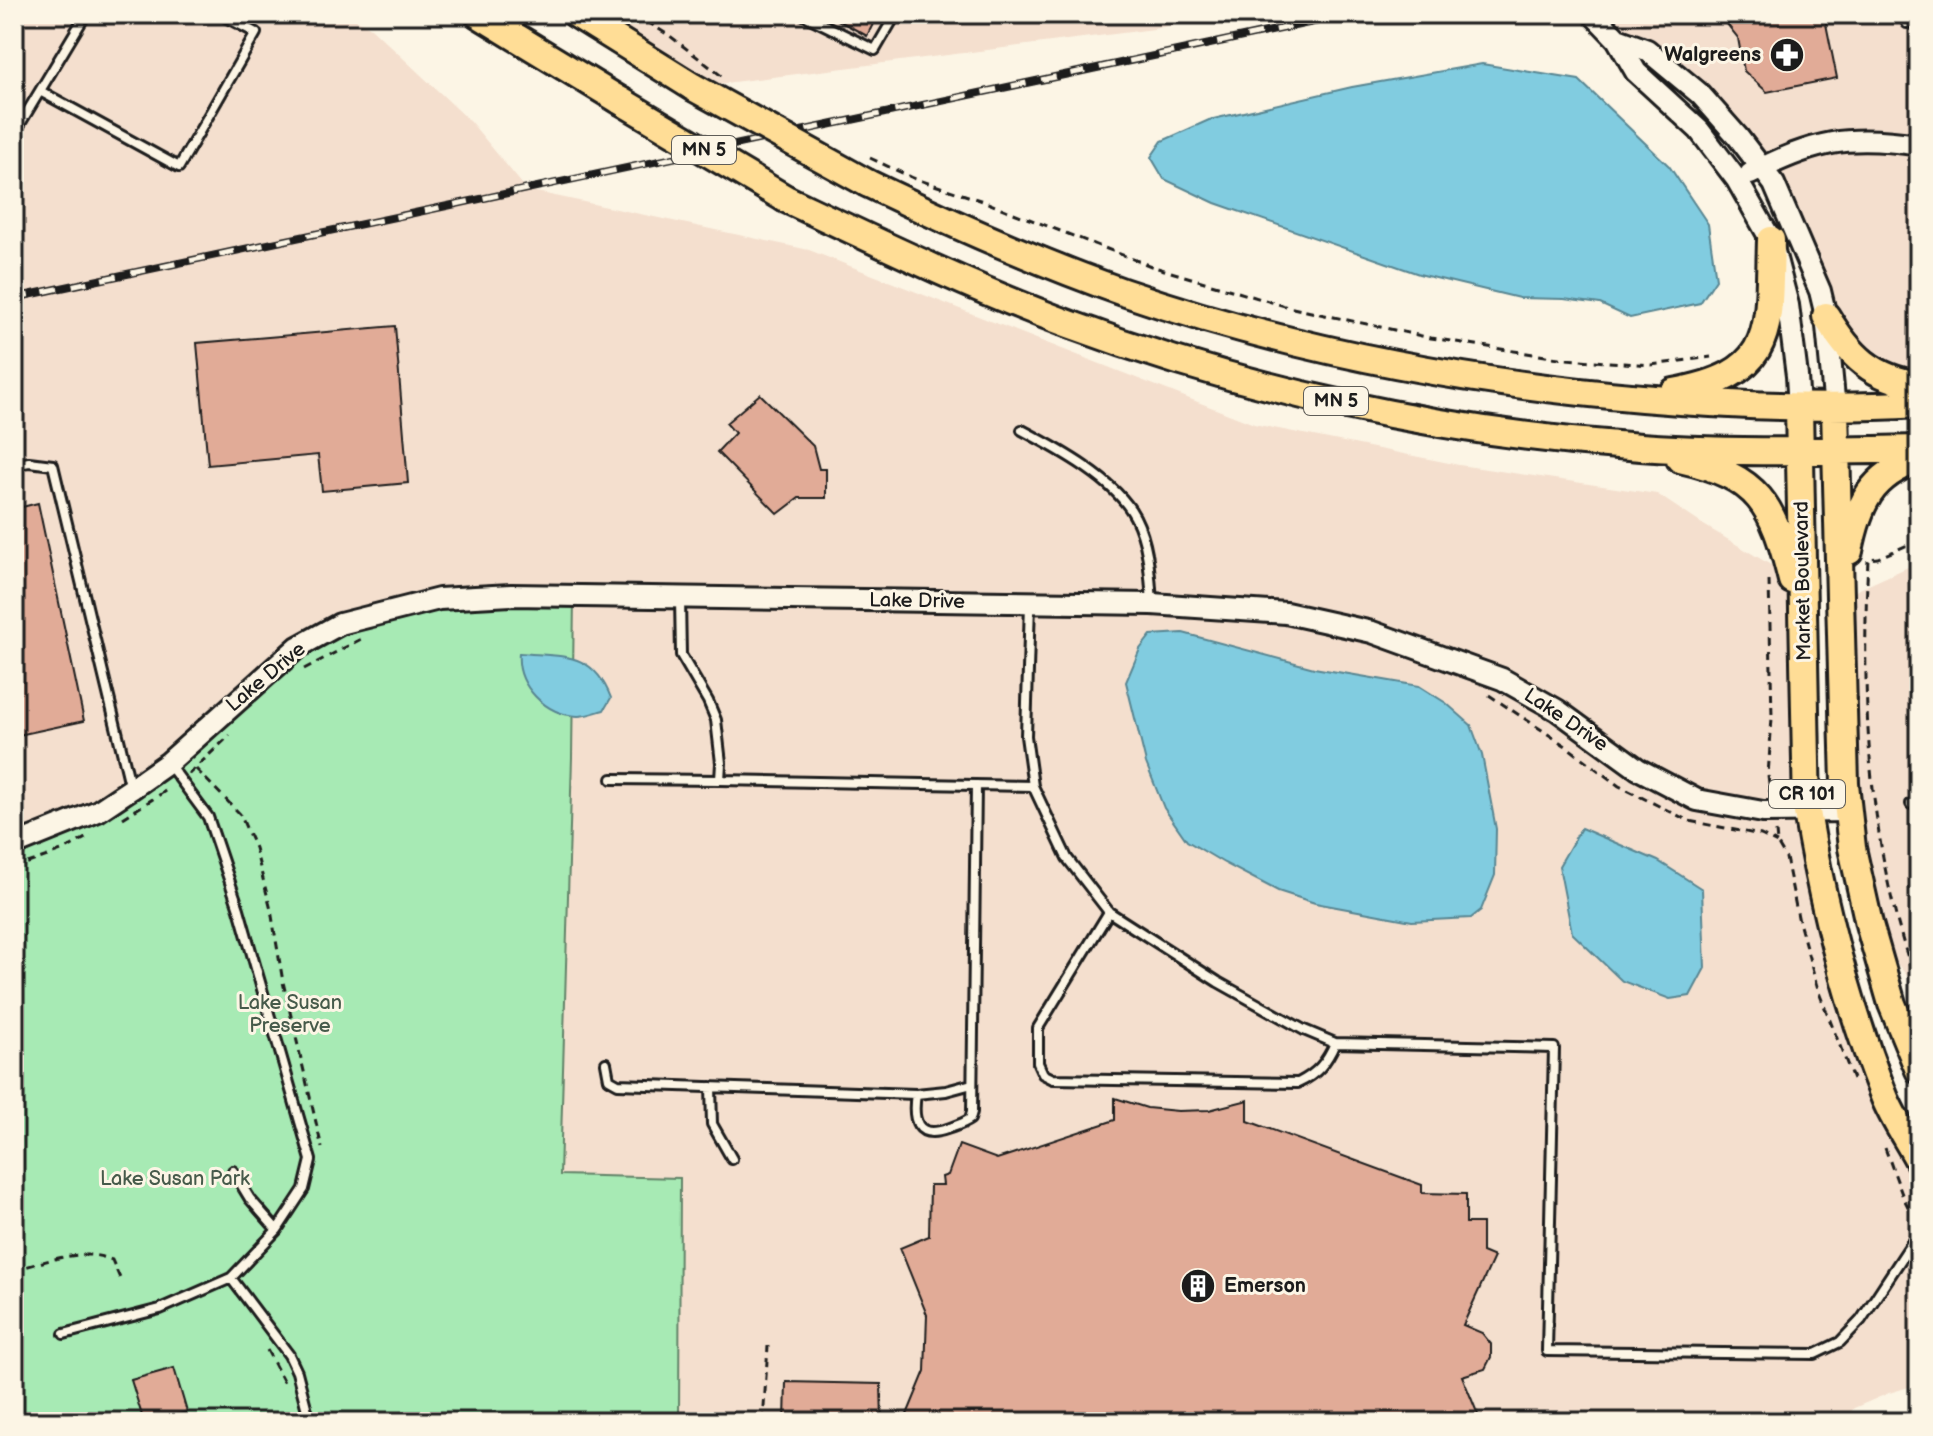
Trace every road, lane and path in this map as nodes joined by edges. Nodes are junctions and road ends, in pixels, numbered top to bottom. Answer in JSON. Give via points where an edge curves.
{"nodes":[{"id":1,"x":86,"y":14,"type":"edge"},
{"id":2,"x":220,"y":14,"type":"edge"},
{"id":3,"x":478,"y":14,"type":"edge"},
{"id":4,"x":576,"y":14,"type":"edge"},
{"id":5,"x":635,"y":14,"type":"edge"},
{"id":6,"x":802,"y":14,"type":"edge"},
{"id":7,"x":896,"y":14,"type":"edge"},
{"id":8,"x":1593,"y":14,"type":"edge"},
{"id":9,"x":1919,"y":21,"type":"edge"},
{"id":10,"x":1907,"y":23,"type":"dead end"},
{"id":11,"x":1617,"y":39,"type":"junction"},
{"id":12,"x":732,"y":84,"type":"dead end"},
{"id":13,"x":40,"y":91,"type":"junction"},
{"id":14,"x":14,"y":134,"type":"edge"},
{"id":15,"x":1919,"y":145,"type":"edge"},
{"id":16,"x":860,"y":154,"type":"dead end"},
{"id":17,"x":1762,"y":168,"type":"junction"},
{"id":18,"x":1737,"y":180,"type":"junction"},
{"id":19,"x":1771,"y":240,"type":"junction"},
{"id":20,"x":1826,"y":316,"type":"junction"},
{"id":21,"x":1746,"y":366,"type":"junction"},
{"id":22,"x":1919,"y":385,"type":"edge"},
{"id":23,"x":1621,"y":396,"type":"junction"},
{"id":24,"x":1919,"y":404,"type":"edge"},
{"id":25,"x":1799,"y":408,"type":"junction"},
{"id":26,"x":1835,"y":409,"type":"junction"},
{"id":27,"x":1022,"y":430,"type":"dead end"},
{"id":28,"x":1625,"y":446,"type":"junction"},
{"id":29,"x":1919,"y":449,"type":"edge"},
{"id":30,"x":1800,"y":451,"type":"junction"},
{"id":31,"x":1837,"y":451,"type":"junction"},
{"id":32,"x":1919,"y":459,"type":"edge"},
{"id":33,"x":14,"y":465,"type":"edge"},
{"id":34,"x":1919,"y":540,"type":"edge"},
{"id":35,"x":1769,"y":569,"type":"dead end"},
{"id":36,"x":680,"y":597,"type":"junction"},
{"id":37,"x":1840,"y":598,"type":"junction"},
{"id":38,"x":1030,"y":603,"type":"junction"},
{"id":39,"x":1152,"y":604,"type":"junction"},
{"id":40,"x":1804,"y":627,"type":"junction"},
{"id":41,"x":363,"y":638,"type":"dead end"},
{"id":42,"x":302,"y":670,"type":"dead end"},
{"id":43,"x":1486,"y":693,"type":"dead end"},
{"id":44,"x":234,"y":731,"type":"dead end"},
{"id":45,"x":168,"y":763,"type":"junction"},
{"id":46,"x":196,"y":769,"type":"junction"},
{"id":47,"x":612,"y":779,"type":"dead end"},
{"id":48,"x":720,"y":780,"type":"junction"},
{"id":49,"x":181,"y":781,"type":"junction"},
{"id":50,"x":976,"y":785,"type":"junction"},
{"id":51,"x":1033,"y":786,"type":"junction"},
{"id":52,"x":131,"y":789,"type":"junction"},
{"id":53,"x":1848,"y":811,"type":"junction"},
{"id":54,"x":1773,"y":812,"type":"junction"},
{"id":55,"x":1807,"y":812,"type":"junction"},
{"id":56,"x":115,"y":822,"type":"dead end"},
{"id":57,"x":102,"y":829,"type":"dead end"},
{"id":58,"x":14,"y":845,"type":"edge"},
{"id":59,"x":14,"y":868,"type":"edge"},
{"id":60,"x":1109,"y":912,"type":"junction"},
{"id":61,"x":1919,"y":990,"type":"edge"},
{"id":62,"x":1335,"y":1043,"type":"junction"},
{"id":63,"x":606,"y":1063,"type":"dead end"},
{"id":64,"x":1919,"y":1070,"type":"edge"},
{"id":65,"x":972,"y":1084,"type":"junction"},
{"id":66,"x":711,"y":1087,"type":"junction"},
{"id":67,"x":916,"y":1094,"type":"junction"},
{"id":68,"x":321,"y":1158,"type":"dead end"},
{"id":69,"x":732,"y":1159,"type":"dead end"},
{"id":70,"x":1919,"y":1161,"type":"edge"},
{"id":71,"x":233,"y":1171,"type":"dead end"},
{"id":72,"x":277,"y":1230,"type":"junction"},
{"id":73,"x":1919,"y":1232,"type":"edge"},
{"id":74,"x":14,"y":1270,"type":"edge"},
{"id":75,"x":231,"y":1278,"type":"junction"},
{"id":76,"x":122,"y":1283,"type":"dead end"},
{"id":77,"x":64,"y":1334,"type":"dead end"},
{"id":78,"x":768,"y":1346,"type":"dead end"},
{"id":79,"x":266,"y":1347,"type":"dead end"},
{"id":80,"x":291,"y":1399,"type":"dead end"},
{"id":81,"x":310,"y":1422,"type":"edge"},
{"id":82,"x":763,"y":1422,"type":"edge"}],
"edges":[{"from":1,"to":13,"type":"lane"},
{"from":2,"to":13,"type":"lane","via":[[256,33],[179,167]]},
{"from":3,"to":28,"type":"main road","number":"MN 5","bridge":true,"via":[[786,199],[1069,324],[1314,397],[1533,436]]},
{"from":4,"to":23,"type":"main road","number":"MN 5","bridge":true,"via":[[693,87],[867,183],[1122,291],[1228,324],[1385,362]]},
{"from":5,"to":12,"type":"path"},
{"from":6,"to":7,"type":"lane","via":[[875,50]]},
{"from":8,"to":11,"type":"street","name":"Market Boulevard"},
{"from":9,"to":10,"type":"lane"},
{"from":11,"to":17,"type":"street","name":"Market Boulevard","via":[[1647,50],[1700,94]]},
{"from":11,"to":18,"type":"street","name":"Market Boulevard","via":[[1636,72],[1699,130]]},
{"from":13,"to":14,"type":"lane"},
{"from":15,"to":17,"type":"street","via":[[1834,140]]},
{"from":16,"to":21,"type":"path","via":[[1151,266],[1288,307],[1431,338],[1565,359],[1651,365],[1719,356]]},
{"from":17,"to":18,"type":"street"},
{"from":17,"to":20,"type":"street","name":"Market Boulevard","via":[[1808,260]]},
{"from":18,"to":19,"type":"street","name":"Market Boulevard"},
{"from":19,"to":21,"type":"main road","via":[[1765,328]]},
{"from":19,"to":25,"type":"street","name":"Market Boulevard","via":[[1788,305]]},
{"from":20,"to":22,"type":"main road","via":[[1840,340],[1868,368],[1900,383]]},
{"from":20,"to":26,"type":"street","name":"Market Boulevard"},
{"from":21,"to":23,"type":"main road","via":[[1690,389]]},
{"from":23,"to":25,"type":"main road","number":"MN 5"},
{"from":24,"to":26,"type":"main road","number":"MN 5"},
{"from":25,"to":26,"type":"main road","number":"MN 5"},
{"from":25,"to":30,"type":"main road","name":"Market Boulevard","number":"CR 101"},
{"from":26,"to":31,"type":"main road","name":"Market Boulevard","number":"CR 101"},
{"from":27,"to":39,"type":"lane","via":[[1062,451],[1111,488],[1134,514],[1143,537]]},
{"from":28,"to":30,"type":"main road","number":"MN 5"},
{"from":28,"to":40,"type":"main road","via":[[1721,471],[1758,494],[1784,546]]},
{"from":29,"to":31,"type":"main road","number":"MN 5"},
{"from":30,"to":31,"type":"main road","number":"MN 5"},
{"from":30,"to":40,"type":"main road","name":"Market Boulevard","number":"CR 101"},
{"from":31,"to":37,"type":"main road","name":"Market Boulevard","number":"CR 101"},
{"from":32,"to":37,"type":"main road","via":[[1896,467],[1866,496]]},
{"from":33,"to":52,"type":"lane","via":[[53,465]]},
{"from":34,"to":61,"type":"path","via":[[1868,559],[1866,609],[1878,836]]},
{"from":35,"to":54,"type":"path","via":[[1768,775]]},
{"from":36,"to":38,"type":"street","name":"Lake Drive"},
{"from":36,"to":45,"type":"street","name":"Lake Drive","via":[[439,599],[340,624],[298,647]]},
{"from":36,"to":48,"type":"lane","via":[[681,655],[716,720]]},
{"from":37,"to":53,"type":"main road","name":"Market Boulevard","number":"CR 101"},
{"from":38,"to":39,"type":"street","name":"Lake Drive"},
{"from":38,"to":51,"type":"lane","via":[[1026,736]]},
{"from":39,"to":54,"type":"street","name":"Lake Drive","via":[[1286,613],[1372,632],[1502,679],[1557,710],[1638,769],[1697,800]]},
{"from":40,"to":55,"type":"main road","name":"Market Boulevard","number":"CR 101"},
{"from":41,"to":42,"type":"path"},
{"from":43,"to":54,"type":"path","via":[[1619,786],[1689,821],[1777,843]]},
{"from":44,"to":46,"type":"path"},
{"from":45,"to":49,"type":"lane"},
{"from":45,"to":52,"type":"street","name":"Lake Drive"},
{"from":46,"to":49,"type":"path"},
{"from":46,"to":68,"type":"path","via":[[240,814],[255,848]]},
{"from":47,"to":48,"type":"lane"},
{"from":48,"to":50,"type":"lane"},
{"from":49,"to":56,"type":"path"},
{"from":49,"to":72,"type":"lane","via":[[208,817],[217,843],[311,1160],[304,1189]]},
{"from":50,"to":51,"type":"lane"},
{"from":50,"to":65,"type":"lane"},
{"from":51,"to":60,"type":"lane","via":[[1067,858]]},
{"from":52,"to":58,"type":"street","name":"Lake Drive","via":[[98,811]]},
{"from":53,"to":55,"type":"street","name":"Lake Drive"},
{"from":53,"to":64,"type":"main road","name":"Market Boulevard","number":"CR 101","via":[[1869,924],[1892,1004]]},
{"from":54,"to":55,"type":"street","name":"Lake Drive"},
{"from":55,"to":70,"type":"main road","name":"Market Boulevard","number":"CR 101","via":[[1842,971],[1885,1098]]},
{"from":57,"to":59,"type":"path"},
{"from":60,"to":62,"type":"lane","via":[[1218,982]]},
{"from":60,"to":62,"type":"lane","via":[[1038,1028],[1043,1074],[1053,1079],[1298,1083],[1313,1076]]},
{"from":62,"to":73,"type":"lane","via":[[1554,1048],[1547,1351],[1815,1354],[1840,1342],[1861,1320]]},
{"from":63,"to":66,"type":"lane","via":[[609,1079],[618,1084]]},
{"from":65,"to":67,"type":"lane"},
{"from":65,"to":67,"type":"lane","via":[[970,1119],[935,1133],[917,1124]]},
{"from":66,"to":67,"type":"lane"},
{"from":66,"to":69,"type":"lane","via":[[712,1124]]},
{"from":71,"to":72,"type":"lane"},
{"from":72,"to":75,"type":"lane"},
{"from":74,"to":76,"type":"path","via":[[98,1254],[112,1260]]},
{"from":75,"to":77,"type":"lane","via":[[160,1309]]},
{"from":75,"to":81,"type":"lane","via":[[289,1355]]},
{"from":78,"to":82,"type":"path"},
{"from":79,"to":80,"type":"path"}]}
